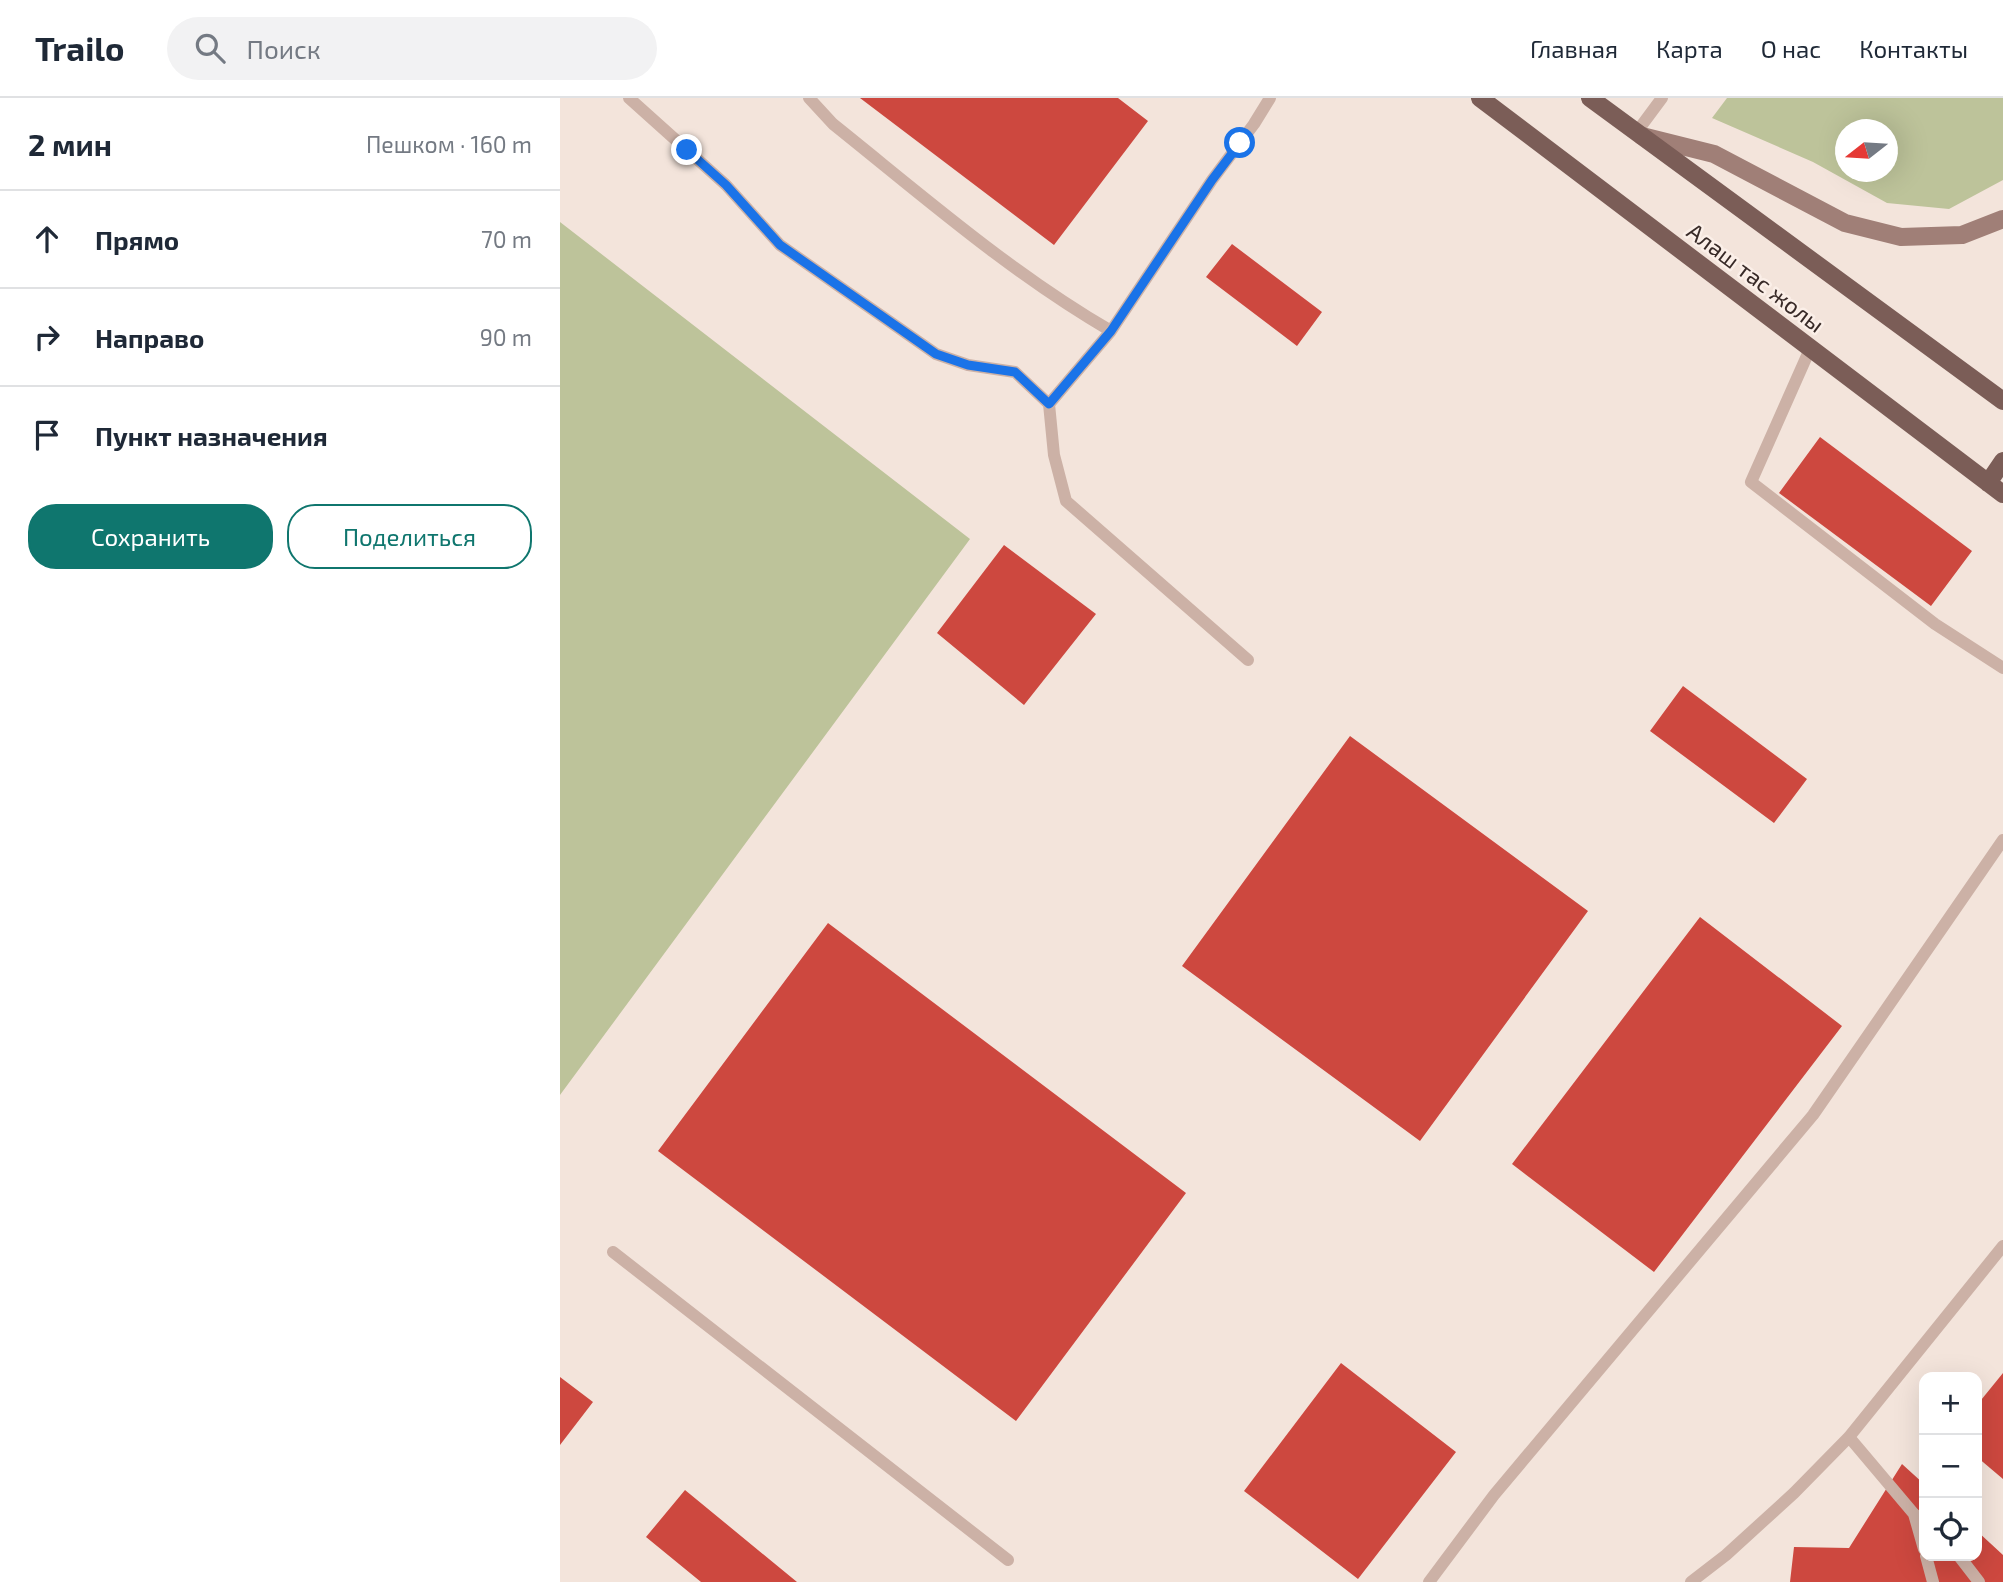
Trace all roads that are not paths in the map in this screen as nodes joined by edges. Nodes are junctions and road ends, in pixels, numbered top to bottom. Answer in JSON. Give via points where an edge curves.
{"nodes":[{"id":1,"x":629,"y":98,"type":"edge"},
{"id":2,"x":809,"y":98,"type":"edge"},
{"id":3,"x":1270,"y":98,"type":"edge"},
{"id":4,"x":1480,"y":98,"type":"edge"},
{"id":5,"x":1591,"y":98,"type":"edge"},
{"id":6,"x":1662,"y":98,"type":"edge"},
{"id":7,"x":1638,"y":134,"type":"junction"},
{"id":8,"x":2003,"y":219,"type":"edge"},
{"id":9,"x":1111,"y":331,"type":"junction"},
{"id":10,"x":1810,"y":349,"type":"junction"},
{"id":11,"x":2003,"y":401,"type":"edge"},
{"id":12,"x":1049,"y":404,"type":"junction"},
{"id":13,"x":2003,"y":461,"type":"edge"},
{"id":14,"x":1988,"y":483,"type":"junction"},
{"id":15,"x":2003,"y":494,"type":"edge"},
{"id":16,"x":1248,"y":660,"type":"dead end"},
{"id":17,"x":2003,"y":668,"type":"edge"},
{"id":18,"x":2003,"y":840,"type":"edge"},
{"id":19,"x":2003,"y":1246,"type":"edge"},
{"id":20,"x":613,"y":1252,"type":"dead end"},
{"id":21,"x":1849,"y":1437,"type":"junction"},
{"id":22,"x":1919,"y":1518,"type":"edge"},
{"id":23,"x":1008,"y":1559,"type":"dead end"},
{"id":24,"x":1927,"y":1561,"type":"edge"},
{"id":25,"x":1963,"y":1561,"type":"edge"},
{"id":26,"x":1429,"y":1582,"type":"edge"},
{"id":27,"x":1690,"y":1582,"type":"edge"},
{"id":28,"x":1933,"y":1582,"type":"edge"},
{"id":29,"x":1979,"y":1582,"type":"edge"}],
"edges":[{"from":1,"to":12,"type":"lane","via":[[726,185],[780,245],[936,354],[968,365],[1015,372]]},
{"from":2,"to":9,"type":"lane","via":[[833,124],[1020,273]]},
{"from":3,"to":9,"type":"lane"},
{"from":4,"to":10,"type":"main road","name":"Алаш тас жолы"},
{"from":5,"to":7,"type":"main road","name":"Алаш тас жолы"},
{"from":6,"to":7,"type":"lane"},
{"from":7,"to":8,"type":"main road","via":[[1714,154],[1845,223],[1902,237],[1962,235]]},
{"from":7,"to":11,"type":"main road","name":"Алаш тас жолы"},
{"from":9,"to":12,"type":"lane"},
{"from":10,"to":14,"type":"main road","name":"Алаш тас жолы"},
{"from":10,"to":17,"type":"lane","via":[[1751,482],[1936,624]]},
{"from":12,"to":16,"type":"lane","via":[[1054,455],[1066,501]]},
{"from":13,"to":14,"type":"main road"},
{"from":14,"to":15,"type":"main road","name":"Алаш тас жолы"},
{"from":18,"to":26,"type":"lane","via":[[1813,1115],[1494,1495]]},
{"from":19,"to":21,"type":"lane"},
{"from":20,"to":23,"type":"lane"},
{"from":21,"to":22,"type":"lane"},
{"from":21,"to":27,"type":"lane","via":[[1794,1493]]},
{"from":24,"to":28,"type":"lane"},
{"from":25,"to":29,"type":"lane"}]}
